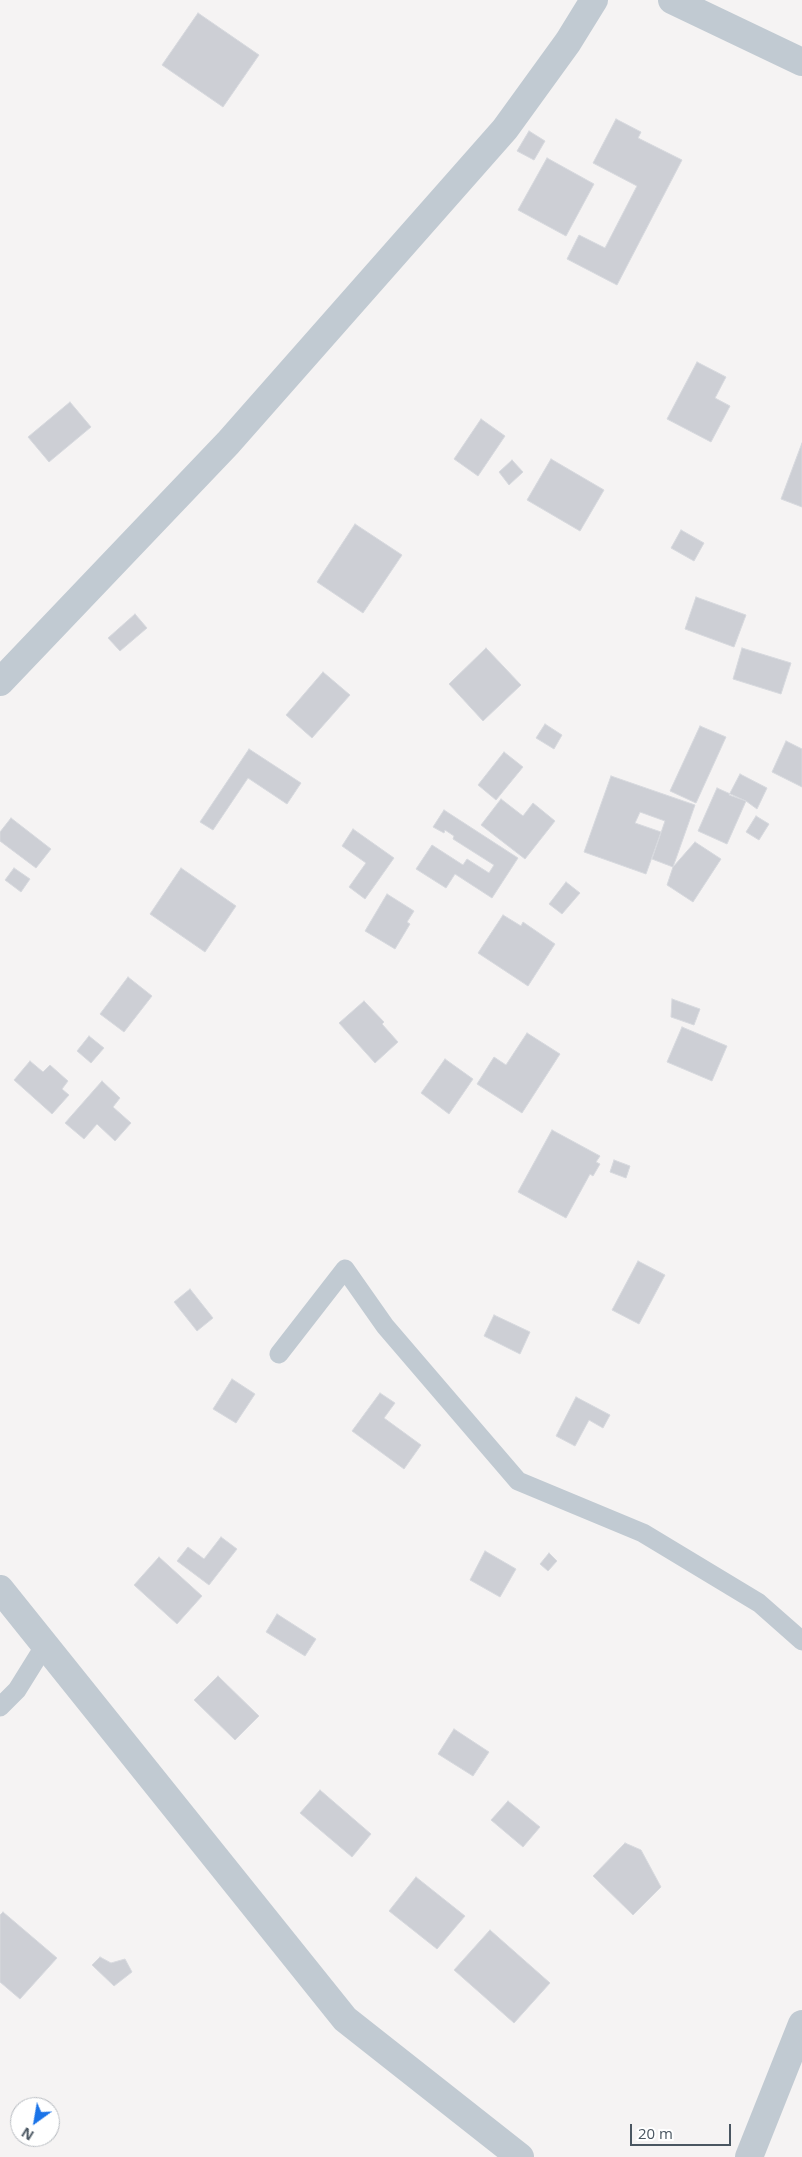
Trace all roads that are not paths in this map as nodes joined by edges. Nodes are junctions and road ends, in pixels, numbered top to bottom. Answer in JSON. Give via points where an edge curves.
{"nodes":[{"id":1,"x":594,"y":0,"type":"edge"},
{"id":2,"x":672,"y":0,"type":"edge"},
{"id":3,"x":802,"y":62,"type":"edge"},
{"id":4,"x":0,"y":682,"type":"edge"},
{"id":5,"x":279,"y":1354,"type":"dead end"},
{"id":6,"x":0,"y":1589,"type":"edge"},
{"id":7,"x":802,"y":1641,"type":"edge"},
{"id":8,"x":45,"y":1645,"type":"junction"},
{"id":9,"x":0,"y":1707,"type":"edge"},
{"id":10,"x":802,"y":2024,"type":"edge"},
{"id":11,"x":520,"y":2157,"type":"edge"},
{"id":12,"x":749,"y":2157,"type":"edge"}],
"edges":[{"from":1,"to":4,"type":"street","via":[[505,129],[228,443]]},
{"from":2,"to":3,"type":"street"},
{"from":5,"to":7,"type":"lane","via":[[345,1269],[385,1326],[518,1481],[643,1533],[759,1603]]},
{"from":6,"to":8,"type":"street"},
{"from":8,"to":9,"type":"lane","via":[[17,1690]]},
{"from":8,"to":11,"type":"street","via":[[345,2019]]},
{"from":10,"to":12,"type":"street"}]}
